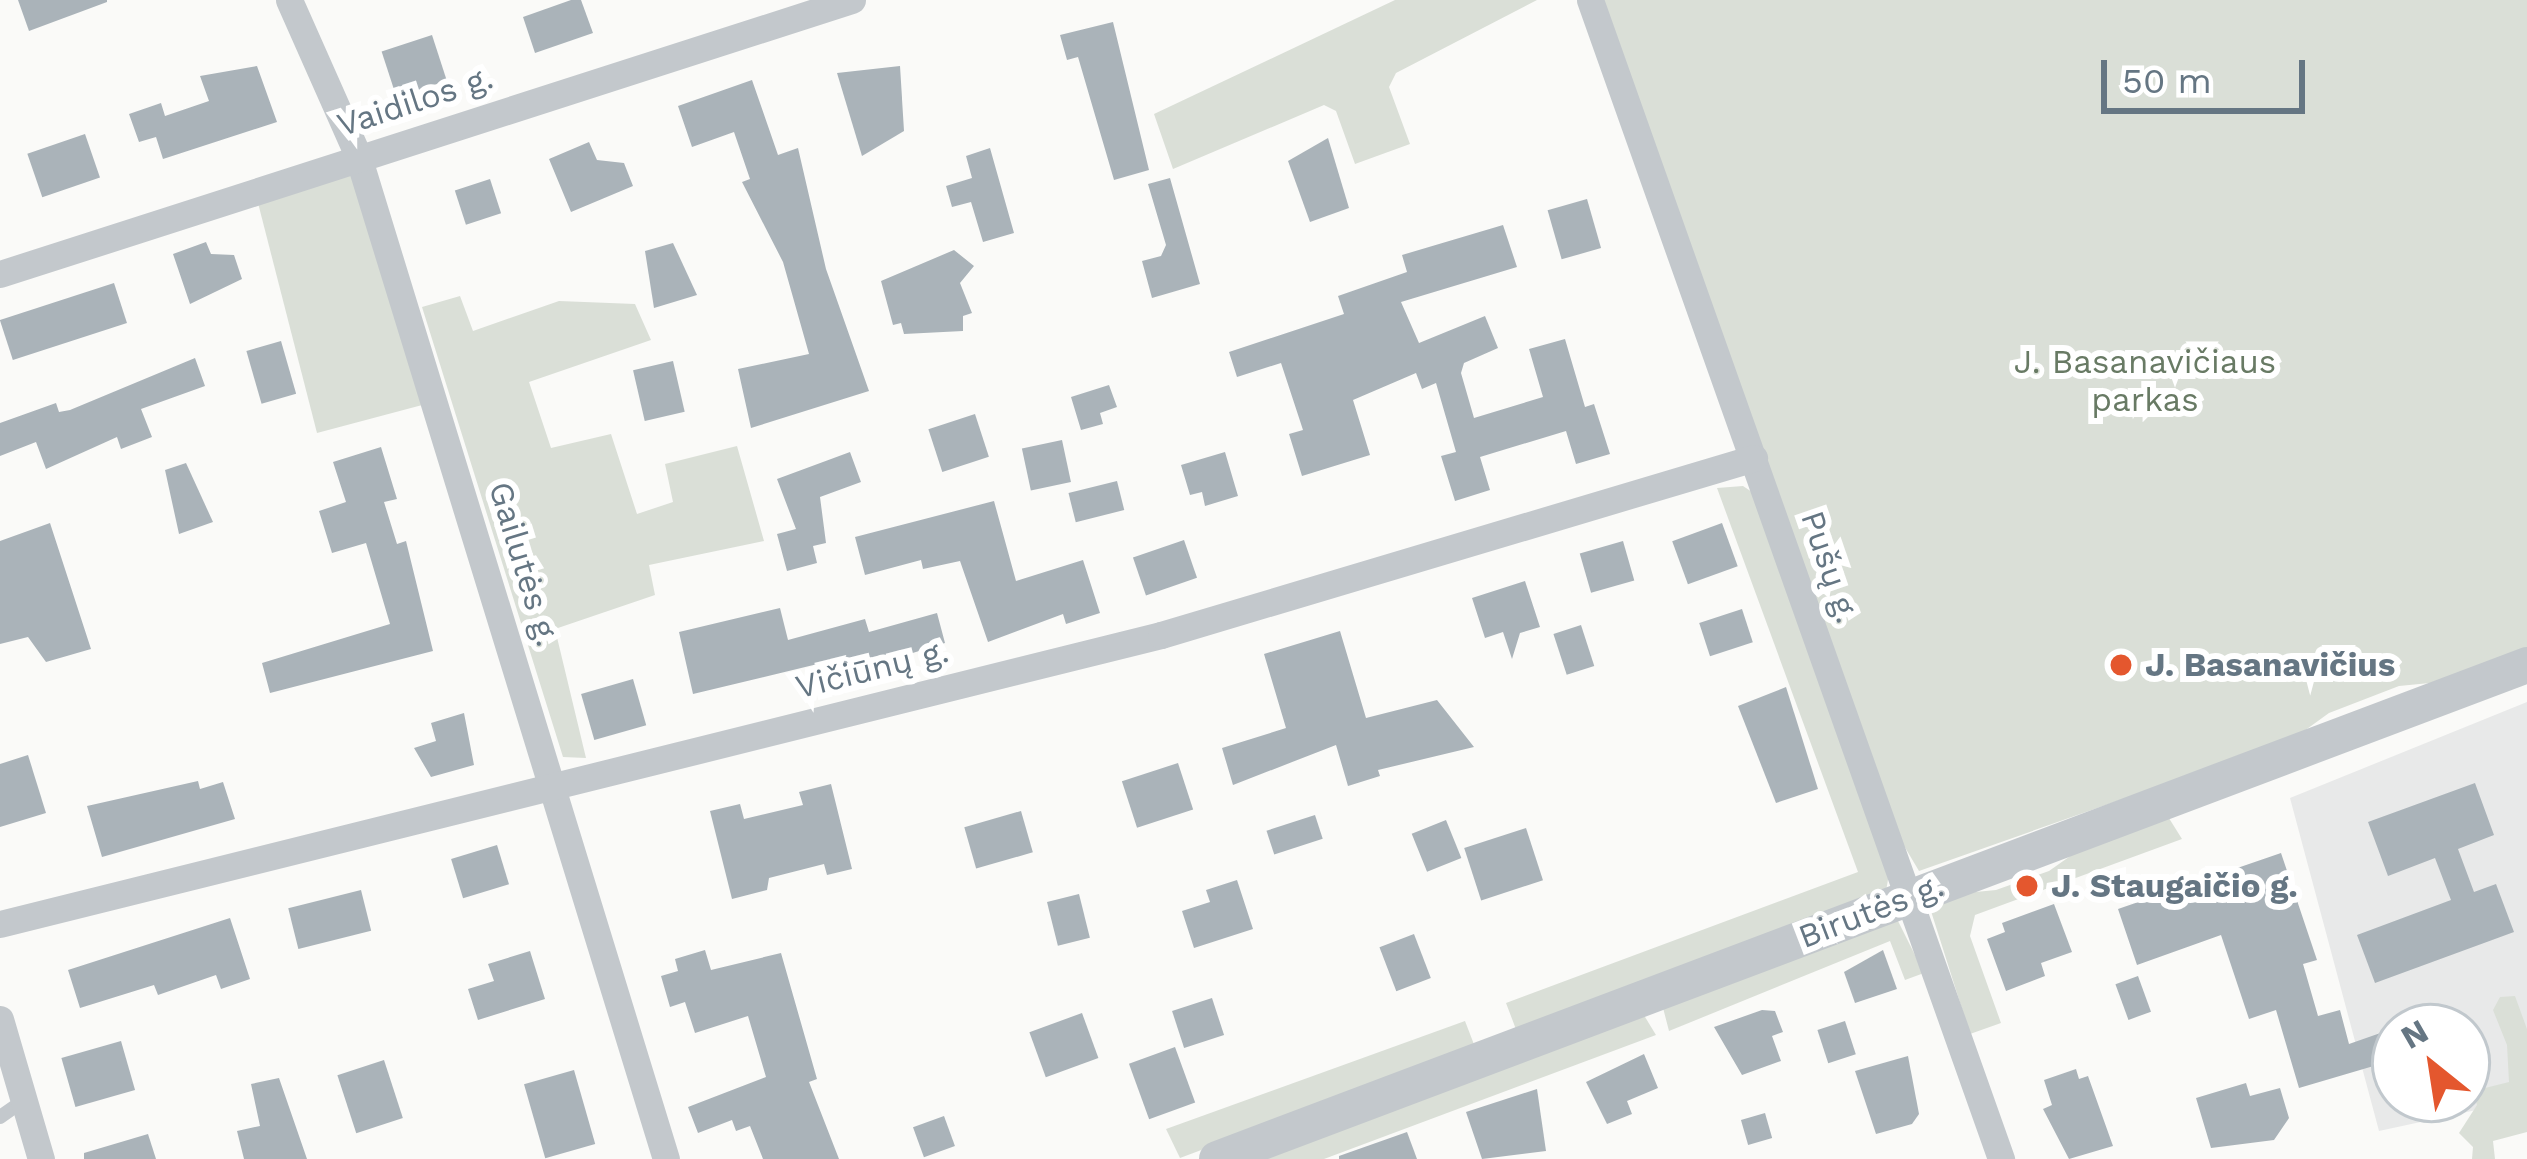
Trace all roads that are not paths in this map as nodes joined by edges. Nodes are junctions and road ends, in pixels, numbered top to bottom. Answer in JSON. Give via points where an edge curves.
{"nodes":[{"id":1,"x":289,"y":0,"type":"edge"},
{"id":2,"x":852,"y":0,"type":"edge"},
{"id":3,"x":1589,"y":0,"type":"edge"},
{"id":4,"x":358,"y":157,"type":"junction"},
{"id":5,"x":0,"y":274,"type":"edge"},
{"id":6,"x":1754,"y":458,"type":"junction"},
{"id":7,"x":2527,"y":665,"type":"edge"},
{"id":8,"x":555,"y":785,"type":"junction"},
{"id":9,"x":1909,"y":897,"type":"junction"},
{"id":10,"x":0,"y":924,"type":"edge"},
{"id":11,"x":0,"y":1019,"type":"edge"},
{"id":12,"x":24,"y":1100,"type":"junction"},
{"id":13,"x":0,"y":1117,"type":"edge"},
{"id":14,"x":40,"y":1159,"type":"edge"},
{"id":15,"x":666,"y":1159,"type":"edge"},
{"id":16,"x":1216,"y":1159,"type":"edge"},
{"id":17,"x":2001,"y":1159,"type":"edge"}],
"edges":[{"from":1,"to":4,"type":"street","name":"Gailutės g."},
{"from":2,"to":4,"type":"street","name":"Vaidilos g."},
{"from":3,"to":6,"type":"street","name":"Pušų g."},
{"from":4,"to":5,"type":"street","name":"Vaidilos g."},
{"from":4,"to":8,"type":"street","name":"Gailutės g."},
{"from":6,"to":8,"type":"street","name":"Vičiūnų g.","via":[[1161,635]]},
{"from":6,"to":9,"type":"street","name":"Pušų g."},
{"from":7,"to":9,"type":"street","name":"Birutės g."},
{"from":8,"to":10,"type":"street","name":"Vičiūnų g."},
{"from":8,"to":15,"type":"street","name":"Gailutės g."},
{"from":9,"to":16,"type":"street","name":"Birutės g."},
{"from":9,"to":17,"type":"street","name":"Pušų g."},
{"from":11,"to":12,"type":"street"},
{"from":12,"to":13,"type":"lane"},
{"from":12,"to":14,"type":"street"}]}
